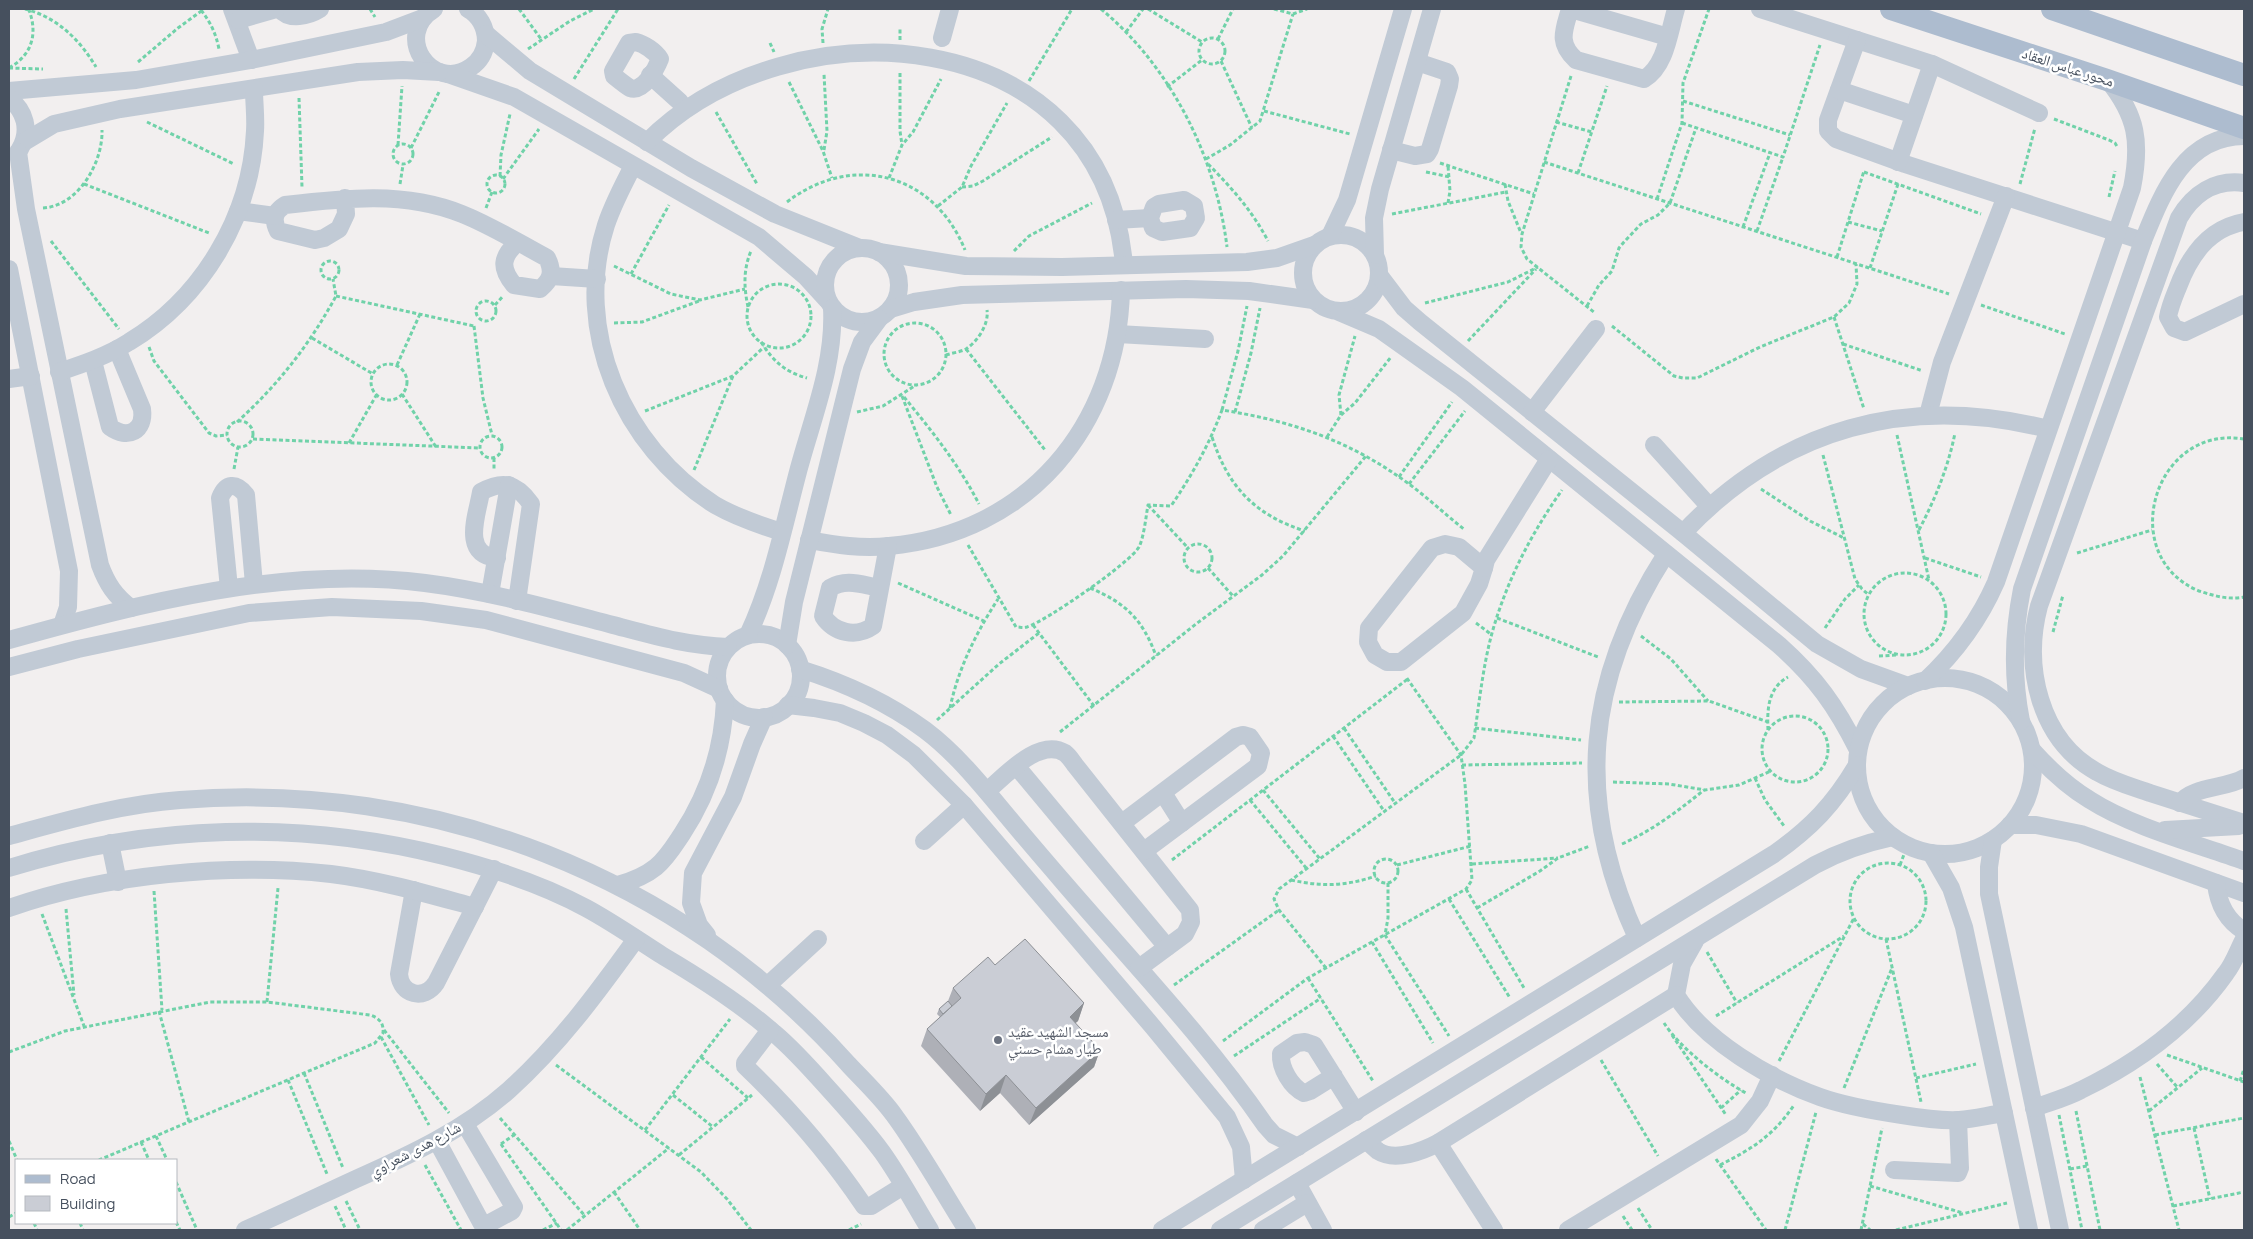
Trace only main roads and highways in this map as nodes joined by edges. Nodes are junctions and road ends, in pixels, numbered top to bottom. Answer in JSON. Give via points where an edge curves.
{"nodes":[{"id":1,"x":1891,"y":9,"type":"edge"},
{"id":2,"x":2052,"y":9,"type":"edge"},
{"id":3,"x":2244,"y":75,"type":"edge"},
{"id":4,"x":2244,"y":128,"type":"edge"}],
"edges":[{"from":1,"to":4,"type":"main road","name":"محور عباس العقاد"},
{"from":2,"to":3,"type":"main road"}]}
